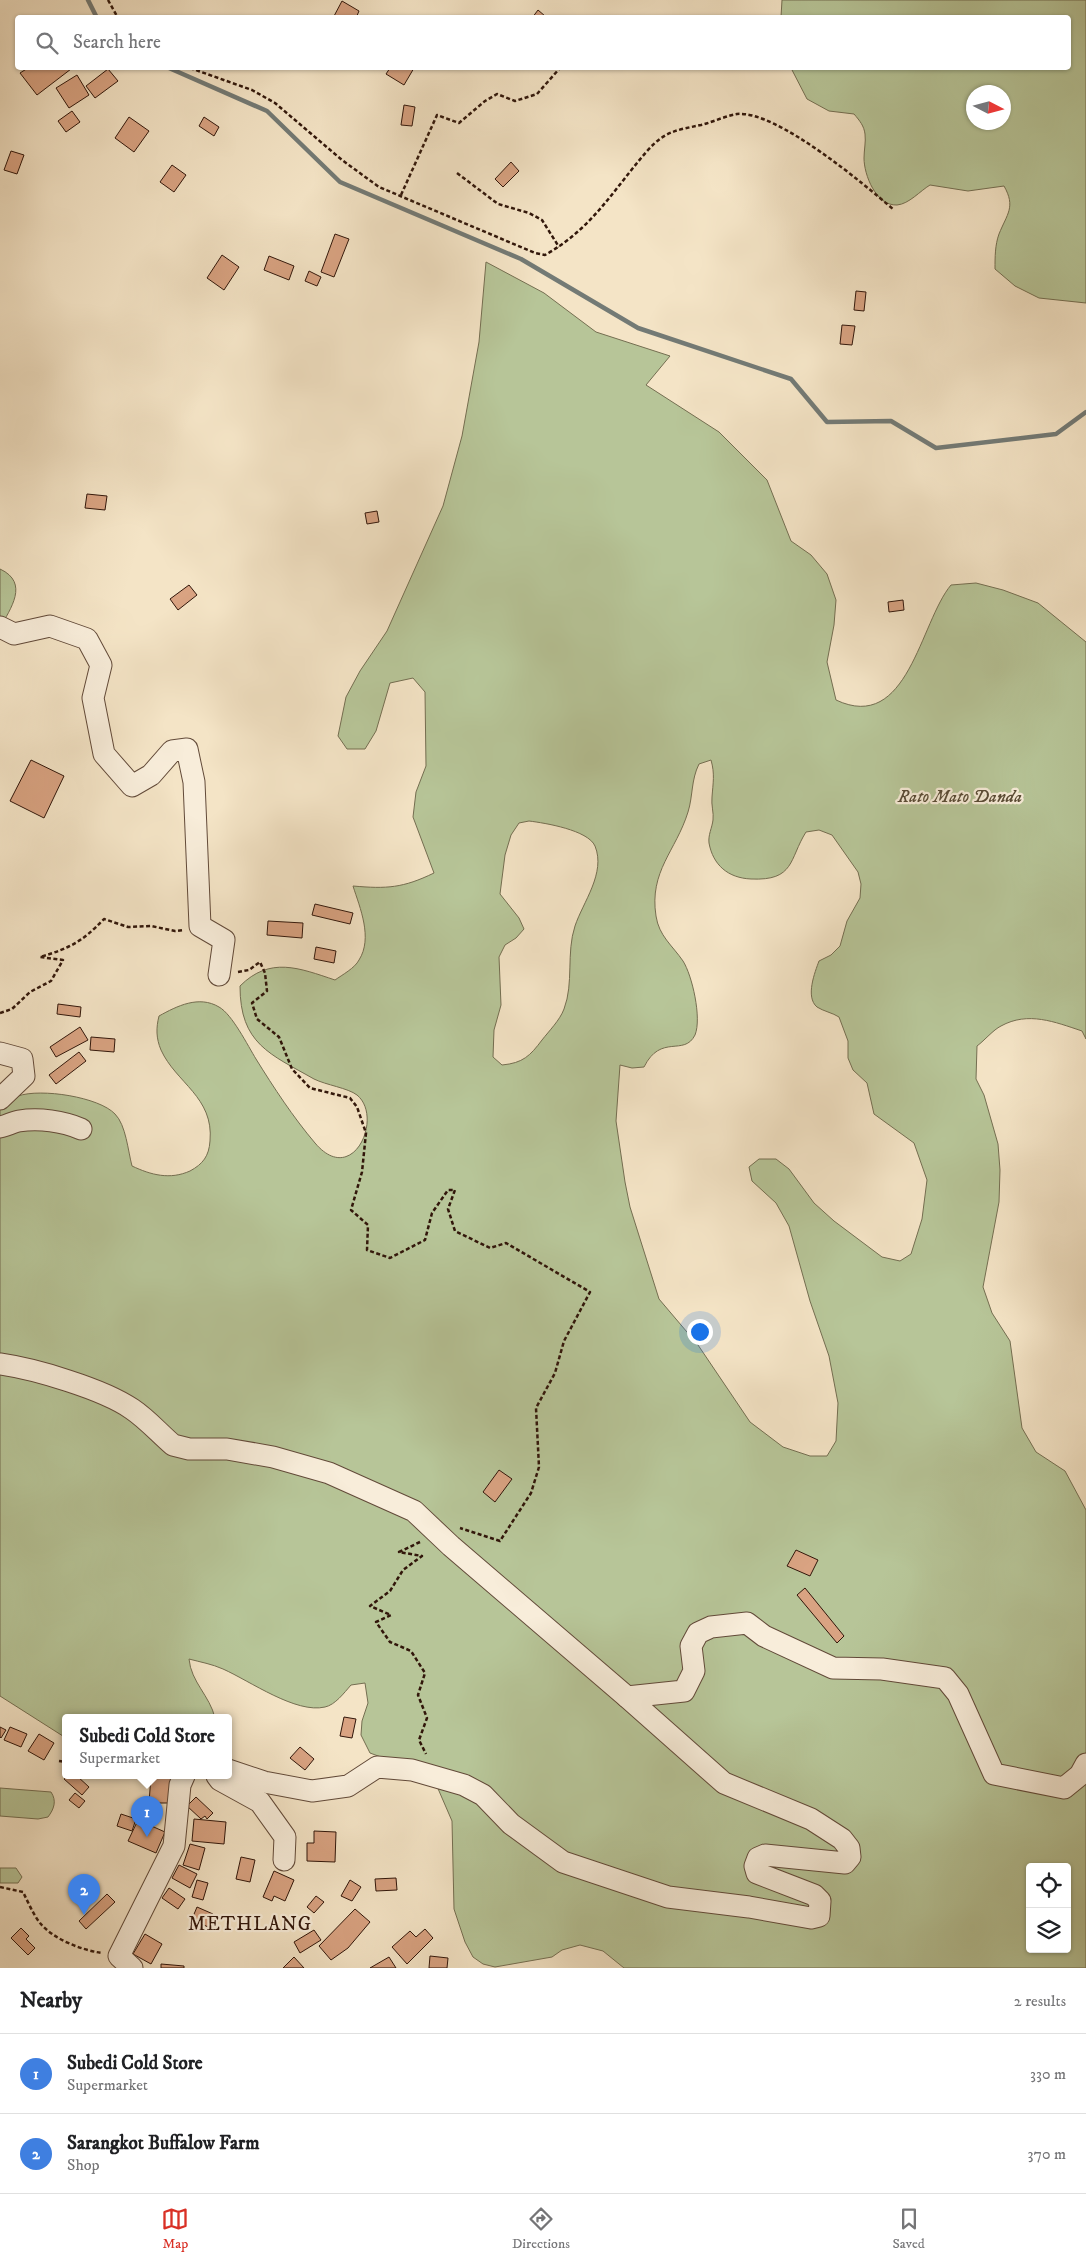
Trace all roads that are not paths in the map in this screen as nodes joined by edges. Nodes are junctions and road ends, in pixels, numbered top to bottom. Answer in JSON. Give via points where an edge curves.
{"nodes":[{"id":1,"x":0,"y":627,"type":"edge"},
{"id":2,"x":219,"y":975,"type":"road end"},
{"id":3,"x":0,"y":1053,"type":"edge"},
{"id":4,"x":0,"y":1099,"type":"edge"},
{"id":5,"x":0,"y":1127,"type":"edge"},
{"id":6,"x":81,"y":1129,"type":"dead end"},
{"id":7,"x":0,"y":1364,"type":"edge"},
{"id":8,"x":627,"y":1696,"type":"junction"},
{"id":9,"x":1086,"y":1764,"type":"edge"},
{"id":10,"x":232,"y":1771,"type":"edge"},
{"id":11,"x":183,"y":1779,"type":"edge"},
{"id":12,"x":219,"y":1779,"type":"edge"},
{"id":13,"x":284,"y":1860,"type":"dead end"},
{"id":14,"x":125,"y":1962,"type":"edge"}],
"edges":[{"from":1,"to":2,"type":"street","via":[[14,634],[50,626],[87,639],[101,665],[93,698],[104,754],[132,786],[151,775],[172,751],[187,749],[194,782],[200,926],[224,940]]},
{"from":3,"to":4,"type":"street","via":[[22,1059],[24,1076]]},
{"from":5,"to":6,"type":"street","via":[[36,1120],[69,1123]]},
{"from":7,"to":8,"type":"street","via":[[27,1369],[105,1395],[132,1409],[180,1448],[227,1449],[273,1456],[329,1473],[414,1511],[446,1529],[541,1625]]},
{"from":8,"to":9,"type":"street","via":[[684,1691],[694,1671],[691,1646],[698,1633],[711,1627],[746,1623],[764,1636],[833,1668],[882,1668],[945,1678],[958,1694],[994,1774],[1064,1788],[1080,1775]]},
{"from":8,"to":10,"type":"street","via":[[724,1783],[811,1819],[842,1839],[849,1848],[850,1857],[845,1863],[765,1856],[758,1858],[755,1866],[757,1873],[814,1895],[820,1901],[819,1916],[811,1918],[668,1897],[563,1862],[511,1824],[483,1795],[464,1785],[412,1770],[377,1767],[348,1786],[312,1791],[264,1782]]},
{"from":11,"to":14,"type":"street","via":[[174,1846],[140,1917]]},
{"from":12,"to":13,"type":"street","via":[[260,1802],[284,1837]]}]}
